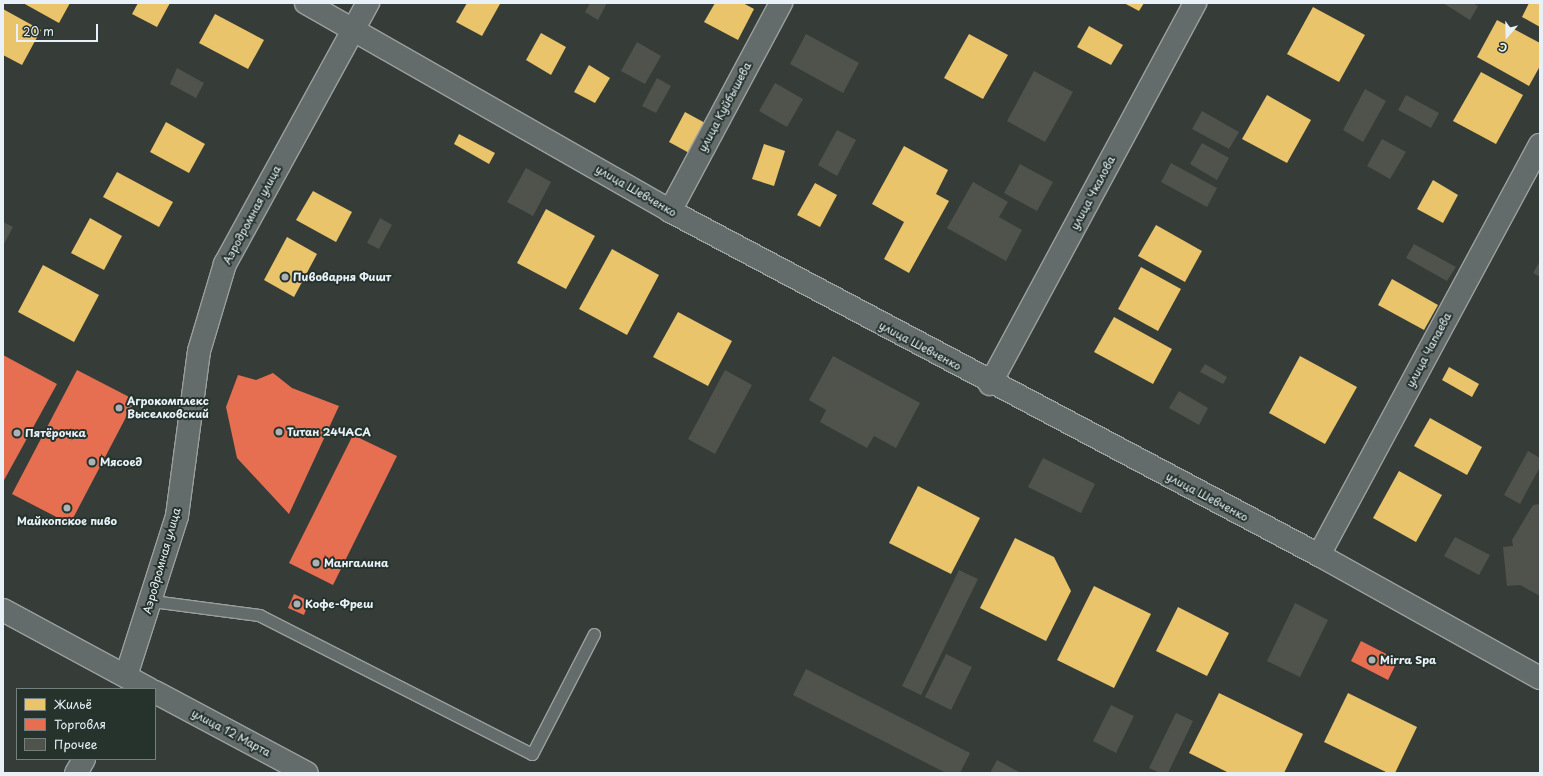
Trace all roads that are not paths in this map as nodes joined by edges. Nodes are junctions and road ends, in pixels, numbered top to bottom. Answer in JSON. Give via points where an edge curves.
{"nodes":[{"id":1,"x":306,"y":3,"type":"edge"},
{"id":2,"x":368,"y":3,"type":"edge"},
{"id":3,"x":781,"y":3,"type":"edge"},
{"id":4,"x":1195,"y":3,"type":"edge"},
{"id":5,"x":354,"y":29,"type":"junction"},
{"id":6,"x":1540,"y":145,"type":"edge"},
{"id":7,"x":670,"y":211,"type":"junction"},
{"id":8,"x":990,"y":384,"type":"junction"},
{"id":9,"x":1319,"y":555,"type":"junction"},
{"id":10,"x":152,"y":601,"type":"junction"},
{"id":11,"x":3,"y":610,"type":"edge"},
{"id":12,"x":594,"y":634,"type":"dead end"},
{"id":13,"x":1540,"y":678,"type":"edge"},
{"id":14,"x":122,"y":683,"type":"edge"},
{"id":15,"x":144,"y":688,"type":"edge"},
{"id":16,"x":156,"y":693,"type":"edge"},
{"id":17,"x":83,"y":760,"type":"edge"},
{"id":18,"x":76,"y":773,"type":"edge"},
{"id":19,"x":308,"y":773,"type":"edge"}],
"edges":[{"from":1,"to":5,"type":"street","name":"улица Шевченко"},
{"from":2,"to":5,"type":"street","name":"Аэродромная улица"},
{"from":3,"to":7,"type":"street","name":"улица Куйбышева"},
{"from":4,"to":8,"type":"street","name":"улица Чкалова"},
{"from":5,"to":7,"type":"street","name":"улица Шевченко"},
{"from":5,"to":10,"type":"street","name":"Аэродромная улица","via":[[225,264],[199,351],[177,516]]},
{"from":6,"to":9,"type":"street","name":"улица Чапаева"},
{"from":7,"to":8,"type":"street","name":"улица Шевченко"},
{"from":8,"to":9,"type":"street","name":"улица Шевченко"},
{"from":9,"to":13,"type":"street","name":"улица Шевченко"},
{"from":10,"to":12,"type":"lane","via":[[259,615],[532,754]]},
{"from":10,"to":14,"type":"street","name":"Аэродромная улица"},
{"from":11,"to":14,"type":"street"},
{"from":14,"to":15,"type":"street"},
{"from":16,"to":19,"type":"street","name":"улица 12 Марта"},
{"from":17,"to":18,"type":"street"}]}
